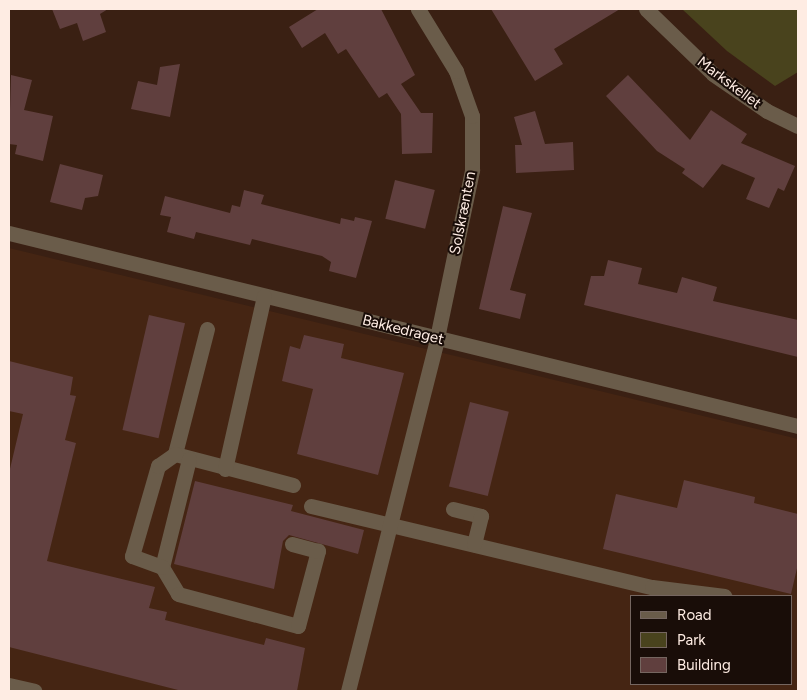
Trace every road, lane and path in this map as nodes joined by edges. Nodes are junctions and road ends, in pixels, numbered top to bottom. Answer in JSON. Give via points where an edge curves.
{"nodes":[{"id":1,"x":418,"y":9,"type":"edge"},
{"id":2,"x":646,"y":9,"type":"edge"},
{"id":3,"x":798,"y":126,"type":"edge"},
{"id":4,"x":9,"y":234,"type":"edge"},
{"id":5,"x":264,"y":296,"type":"junction"},
{"id":6,"x":207,"y":329,"type":"dead end"},
{"id":7,"x":438,"y":338,"type":"junction"},
{"id":8,"x":798,"y":426,"type":"edge"},
{"id":9,"x":182,"y":457,"type":"junction"},
{"id":10,"x":225,"y":469,"type":"junction"},
{"id":11,"x":293,"y":485,"type":"dead end"},
{"id":12,"x":311,"y":506,"type":"dead end"},
{"id":13,"x":453,"y":509,"type":"dead end"},
{"id":14,"x":389,"y":524,"type":"junction"},
{"id":15,"x":292,"y":544,"type":"dead end"},
{"id":16,"x":474,"y":544,"type":"junction"},
{"id":17,"x":162,"y":567,"type":"junction"},
{"id":18,"x":716,"y":595,"type":"edge"},
{"id":19,"x":9,"y":685,"type":"edge"},
{"id":20,"x":34,"y":691,"type":"edge"},
{"id":21,"x":348,"y":691,"type":"edge"}],
"edges":[{"from":1,"to":7,"type":"street","name":"Solskrænten","via":[[456,71],[472,116],[472,170]]},
{"from":2,"to":3,"type":"street","name":"Markskellet","via":[[712,74],[767,111]]},
{"from":4,"to":5,"type":"street","name":"Bakkedraget"},
{"from":5,"to":7,"type":"street","name":"Bakkedraget"},
{"from":5,"to":10,"type":"street"},
{"from":6,"to":9,"type":"street"},
{"from":7,"to":8,"type":"street","name":"Bakkedraget"},
{"from":7,"to":14,"type":"street","name":"Solskrænten"},
{"from":9,"to":10,"type":"street"},
{"from":9,"to":17,"type":"street"},
{"from":9,"to":17,"type":"street","via":[[158,466],[132,556]]},
{"from":10,"to":11,"type":"street"},
{"from":12,"to":14,"type":"street"},
{"from":13,"to":16,"type":"street","via":[[481,516]]},
{"from":14,"to":16,"type":"street"},
{"from":14,"to":21,"type":"street","name":"Solskrænten"},
{"from":15,"to":17,"type":"street","via":[[318,551],[298,626],[178,594]]},
{"from":16,"to":18,"type":"street","via":[[652,587]]},
{"from":19,"to":20,"type":"street"}]}
